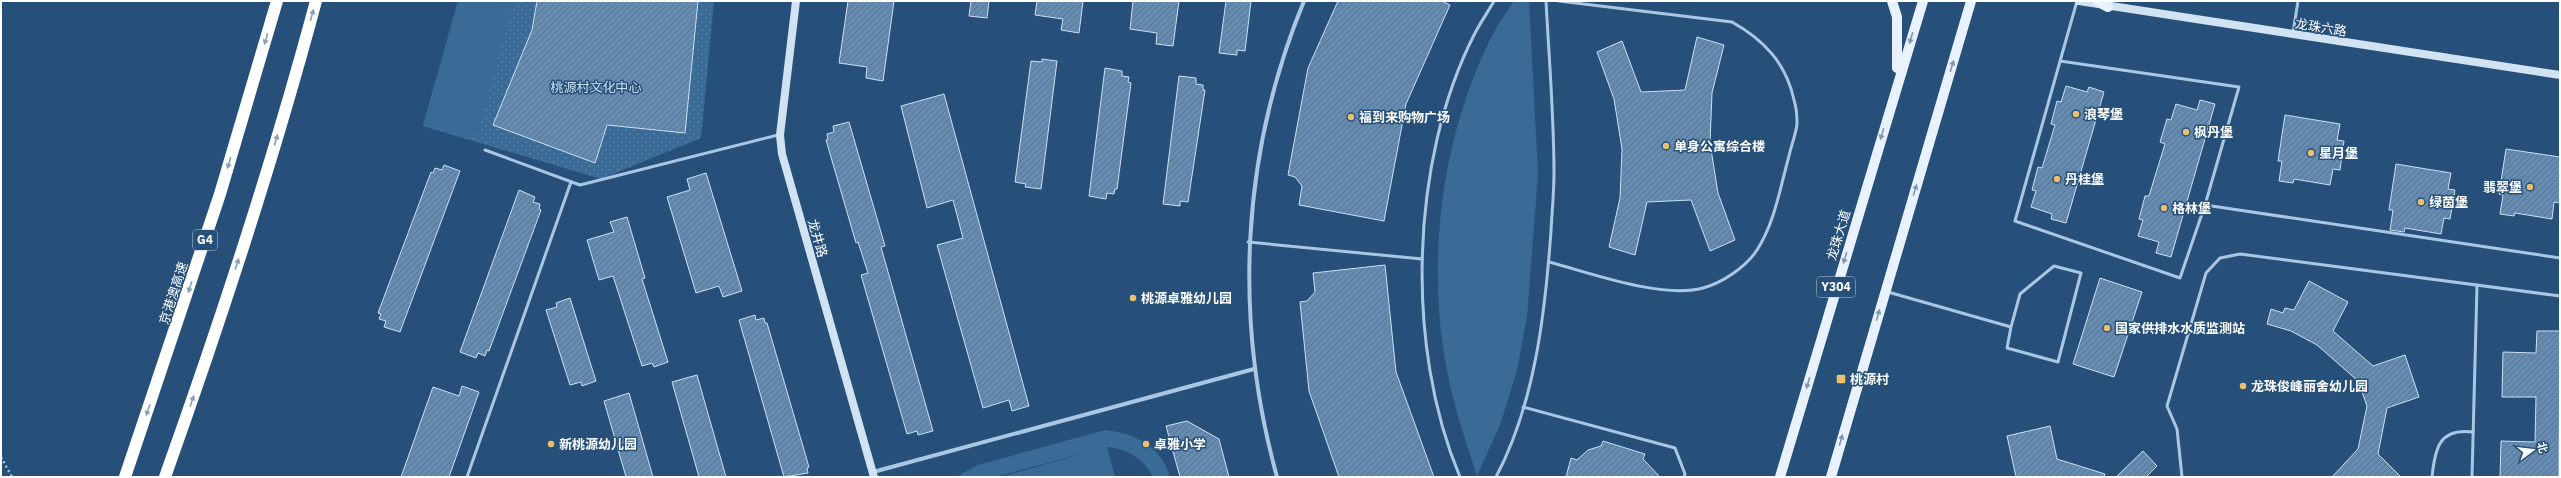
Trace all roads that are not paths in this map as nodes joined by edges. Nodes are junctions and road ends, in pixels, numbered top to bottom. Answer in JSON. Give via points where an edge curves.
{"nodes":[{"id":1,"x":277,"y":1,"type":"edge"},
{"id":2,"x":316,"y":1,"type":"edge"},
{"id":3,"x":796,"y":1,"type":"edge"},
{"id":4,"x":1304,"y":1,"type":"edge"},
{"id":5,"x":1494,"y":1,"type":"edge"},
{"id":6,"x":1546,"y":1,"type":"edge"},
{"id":7,"x":1559,"y":1,"type":"edge"},
{"id":8,"x":1892,"y":1,"type":"edge"},
{"id":9,"x":1923,"y":1,"type":"edge"},
{"id":10,"x":1971,"y":1,"type":"edge"},
{"id":11,"x":2078,"y":1,"type":"edge"},
{"id":12,"x":2097,"y":1,"type":"edge"},
{"id":13,"x":2298,"y":1,"type":"edge"},
{"id":14,"x":2108,"y":7,"type":"junction"},
{"id":15,"x":2293,"y":35,"type":"junction"},
{"id":16,"x":2060,"y":61,"type":"junction"},
{"id":17,"x":2560,"y":75,"type":"edge"},
{"id":18,"x":1893,"y":96,"type":"junction"},
{"id":19,"x":780,"y":135,"type":"junction"},
{"id":20,"x":485,"y":150,"type":"dead end"},
{"id":21,"x":571,"y":182,"type":"junction"},
{"id":22,"x":2205,"y":205,"type":"junction"},
{"id":23,"x":1248,"y":242,"type":"junction"},
{"id":24,"x":2560,"y":258,"type":"edge"},
{"id":25,"x":1422,"y":259,"type":"junction"},
{"id":26,"x":1549,"y":262,"type":"junction"},
{"id":27,"x":2476,"y":285,"type":"junction"},
{"id":28,"x":1884,"y":291,"type":"junction"},
{"id":29,"x":2560,"y":296,"type":"edge"},
{"id":30,"x":2011,"y":328,"type":"junction"},
{"id":31,"x":1254,"y":369,"type":"junction"},
{"id":32,"x":1523,"y":407,"type":"junction"},
{"id":33,"x":2473,"y":432,"type":"junction"},
{"id":34,"x":873,"y":475,"type":"edge"},
{"id":35,"x":125,"y":477,"type":"edge"},
{"id":36,"x":166,"y":477,"type":"edge"},
{"id":37,"x":467,"y":477,"type":"edge"},
{"id":38,"x":1277,"y":477,"type":"edge"},
{"id":39,"x":1460,"y":477,"type":"edge"},
{"id":40,"x":1496,"y":477,"type":"edge"},
{"id":41,"x":1684,"y":477,"type":"edge"},
{"id":42,"x":1780,"y":477,"type":"edge"},
{"id":43,"x":1830,"y":477,"type":"edge"},
{"id":44,"x":2182,"y":477,"type":"edge"},
{"id":45,"x":2432,"y":477,"type":"edge"},
{"id":46,"x":2472,"y":477,"type":"edge"}],
"edges":[{"from":1,"to":35,"type":"highway","name":"京港澳高速","number":"G4","one_way":true,"via":[[220,194]]},
{"from":36,"to":2,"type":"highway","one_way":true,"via":[[260,194]]},
{"from":3,"to":19,"type":"street","name":"龙井路"},
{"from":4,"to":23,"type":"street","via":[[1281,61],[1262,132]]},
{"from":5,"to":25,"type":"lane","via":[[1474,34],[1456,77],[1442,122],[1425,212]]},
{"from":6,"to":26,"type":"lane","via":[[1554,174]]},
{"from":7,"to":26,"type":"lane","via":[[1732,22],[1770,50],[1786,74],[1794,100],[1797,124],[1772,220],[1756,251],[1731,275],[1703,288],[1677,291],[1651,288]]},
{"from":8,"to":18,"type":"main road","via":[[1897,17],[1898,34]]},
{"from":9,"to":18,"type":"main road","name":"龙珠大道","number":"Y304","one_way":true},
{"from":28,"to":10,"type":"main road","one_way":true},
{"from":11,"to":14,"type":"street","name":"龙珠六路"},
{"from":11,"to":16,"type":"lane"},
{"from":12,"to":14,"type":"main road"},
{"from":13,"to":15,"type":"lane"},
{"from":14,"to":15,"type":"street","name":"龙珠六路"},
{"from":15,"to":17,"type":"street","name":"龙珠六路"},
{"from":16,"to":22,"type":"lane","via":[[2240,86]]},
{"from":16,"to":22,"type":"lane","via":[[2014,221],[2180,278]]},
{"from":18,"to":42,"type":"main road","name":"龙珠大道","number":"Y304","one_way":true},
{"from":19,"to":21,"type":"lane","via":[[580,185]]},
{"from":19,"to":34,"type":"street","name":"龙井路","via":[[782,154]]},
{"from":20,"to":21,"type":"lane"},
{"from":21,"to":37,"type":"lane"},
{"from":22,"to":24,"type":"lane"},
{"from":23,"to":25,"type":"lane"},
{"from":23,"to":31,"type":"street","via":[[1248,288]]},
{"from":25,"to":39,"type":"lane","via":[[1422,303],[1433,383],[1445,433]]},
{"from":26,"to":32,"type":"lane","via":[[1538,345]]},
{"from":27,"to":29,"type":"lane"},
{"from":27,"to":33,"type":"lane"},
{"from":27,"to":44,"type":"lane","via":[[2240,254],[2220,258],[2206,273],[2167,406],[2177,430]]},
{"from":28,"to":30,"type":"lane"},
{"from":43,"to":28,"type":"main road","one_way":true},
{"from":30,"to":30,"type":"lane","via":[[2007,348],[2058,362],[2081,273],[2054,266],[2020,294]]},
{"from":31,"to":34,"type":"street"},
{"from":31,"to":38,"type":"street","via":[[1261,415]]},
{"from":32,"to":40,"type":"lane","via":[[1505,460]]},
{"from":32,"to":41,"type":"lane","via":[[1675,448]]},
{"from":33,"to":45,"type":"lane","via":[[2460,430],[2448,435],[2438,444]]},
{"from":33,"to":46,"type":"lane"}]}
